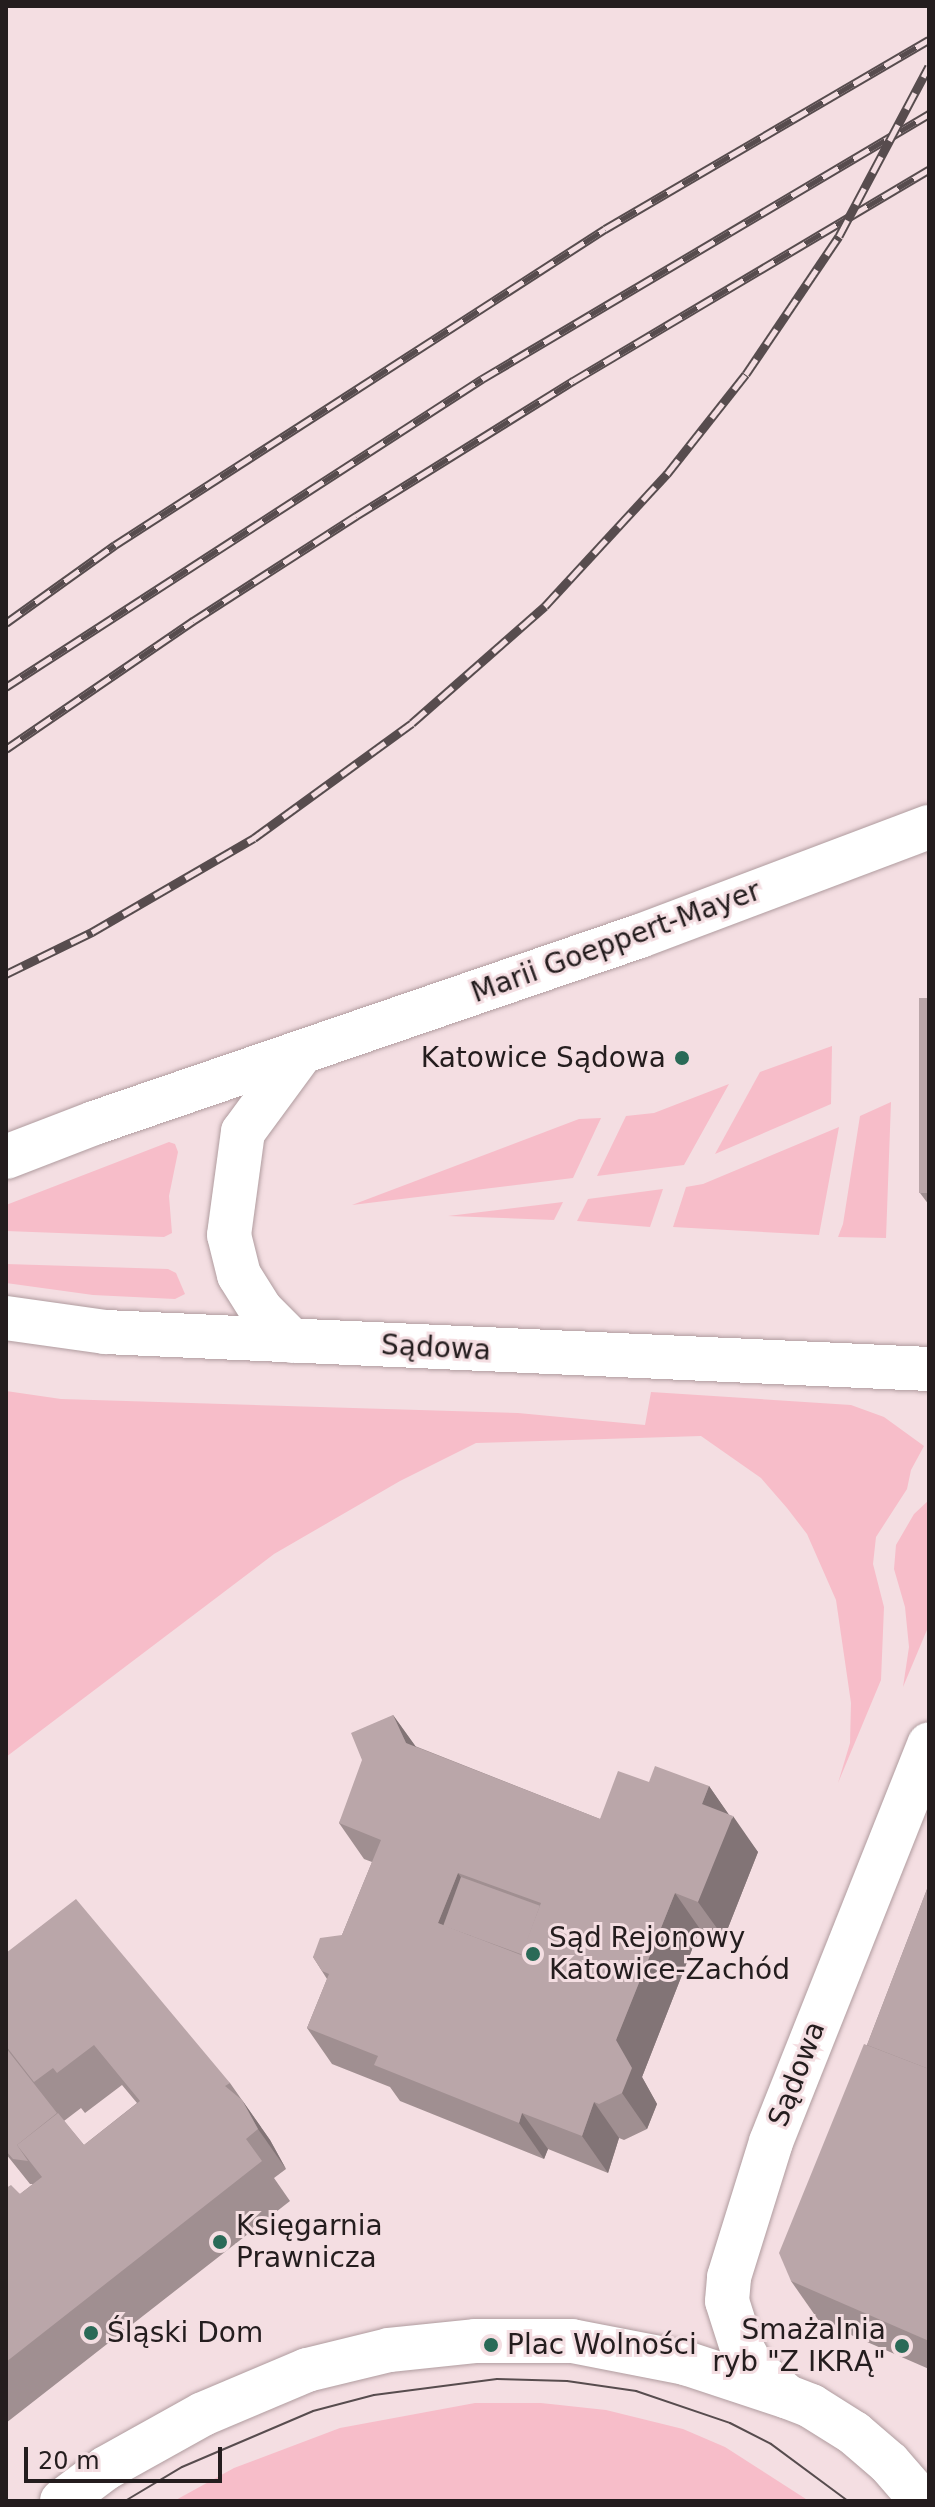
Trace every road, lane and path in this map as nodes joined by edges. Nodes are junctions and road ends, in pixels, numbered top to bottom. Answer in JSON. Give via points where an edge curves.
{"nodes":[{"id":1,"x":929,"y":827,"type":"edge"},
{"id":2,"x":301,"y":1053,"type":"junction"},
{"id":3,"x":6,"y":1157,"type":"edge"},
{"id":4,"x":6,"y":1318,"type":"edge"},
{"id":5,"x":292,"y":1341,"type":"junction"},
{"id":6,"x":866,"y":1365,"type":"junction"},
{"id":7,"x":929,"y":1369,"type":"edge"},
{"id":8,"x":929,"y":1402,"type":"edge"},
{"id":9,"x":929,"y":1744,"type":"edge"},
{"id":10,"x":788,"y":2397,"type":"junction"},
{"id":11,"x":62,"y":2501,"type":"edge"},
{"id":12,"x":922,"y":2501,"type":"edge"}],
"edges":[{"from":1,"to":2,"type":"street","name":"Marii Goeppert-Mayer","via":[[640,936]]},
{"from":2,"to":3,"type":"street","name":"Marii Goeppert-Mayer"},
{"from":2,"to":5,"type":"street","via":[[243,1132],[229,1235],[239,1275],[261,1310]]},
{"from":4,"to":5,"type":"street","name":"Sądowa","via":[[105,1332]]},
{"from":5,"to":6,"type":"street","name":"Sądowa"},
{"from":6,"to":7,"type":"street","name":"Sądowa"},
{"from":6,"to":8,"type":"street","name":"Sądowa"},
{"from":9,"to":10,"type":"street","name":"Sądowa","via":[[771,2142],[729,2277],[727,2301],[742,2348],[753,2368]]},
{"from":10,"to":11,"type":"street","via":[[685,2363],[572,2341],[475,2341],[389,2350],[307,2370],[203,2414],[106,2468]]},
{"from":10,"to":12,"type":"street","via":[[854,2433]]}]}
